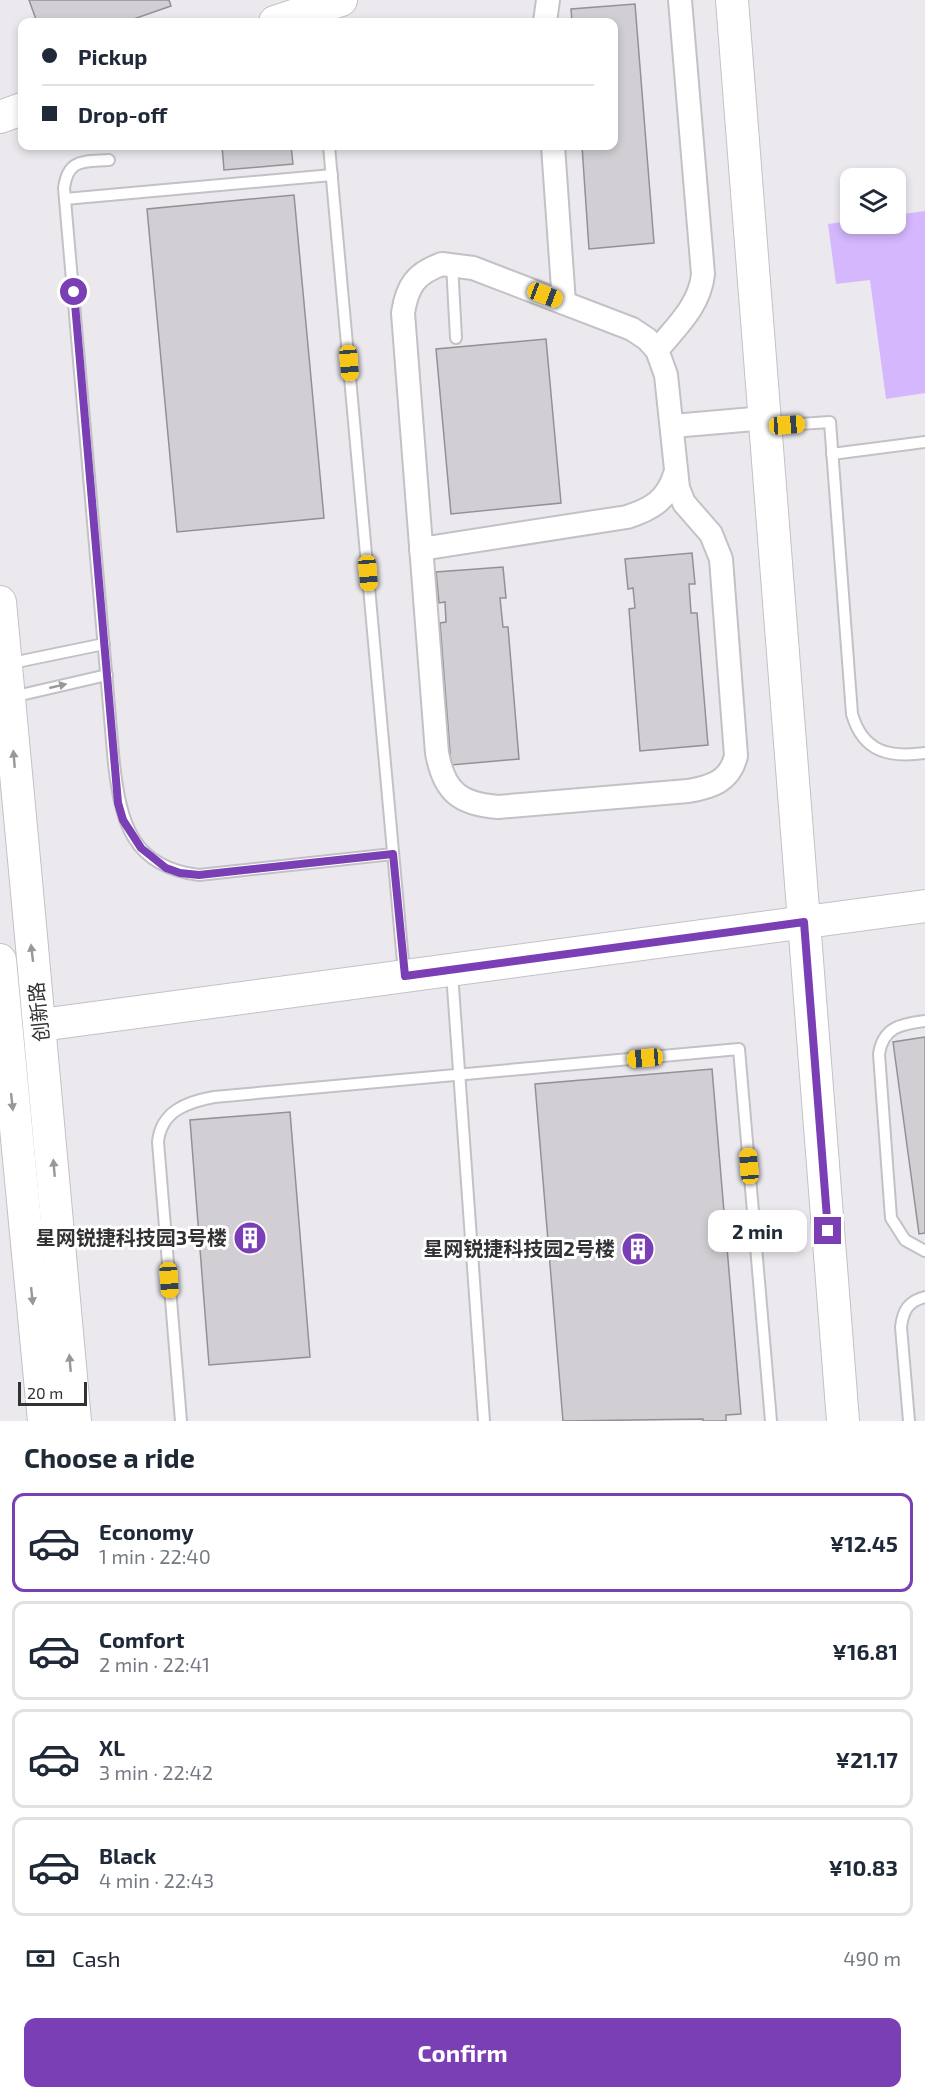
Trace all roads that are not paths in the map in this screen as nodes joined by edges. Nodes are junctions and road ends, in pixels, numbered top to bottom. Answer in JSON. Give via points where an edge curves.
{"nodes":[{"id":1,"x":548,"y":0,"type":"edge"},
{"id":2,"x":680,"y":0,"type":"edge"},
{"id":3,"x":732,"y":0,"type":"edge"},
{"id":4,"x":325,"y":10,"type":"edge"},
{"id":5,"x":292,"y":18,"type":"edge"},
{"id":6,"x":546,"y":18,"type":"edge"},
{"id":7,"x":18,"y":110,"type":"edge"},
{"id":8,"x":0,"y":117,"type":"edge"},
{"id":9,"x":329,"y":150,"type":"edge"},
{"id":10,"x":553,"y":150,"type":"edge"},
{"id":11,"x":109,"y":160,"type":"dead end"},
{"id":12,"x":332,"y":175,"type":"junction"},
{"id":13,"x":65,"y":199,"type":"junction"},
{"id":14,"x":452,"y":264,"type":"junction"},
{"id":15,"x":564,"y":303,"type":"junction"},
{"id":16,"x":456,"y":338,"type":"dead end"},
{"id":17,"x":657,"y":350,"type":"junction"},
{"id":18,"x":765,"y":422,"type":"junction"},
{"id":19,"x":673,"y":426,"type":"junction"},
{"id":20,"x":925,"y":442,"type":"edge"},
{"id":21,"x":832,"y":454,"type":"junction"},
{"id":22,"x":675,"y":474,"type":"junction"},
{"id":23,"x":421,"y":549,"type":"junction"},
{"id":24,"x":0,"y":602,"type":"edge"},
{"id":25,"x":104,"y":645,"type":"junction"},
{"id":26,"x":6,"y":664,"type":"junction"},
{"id":27,"x":107,"y":675,"type":"junction"},
{"id":28,"x":9,"y":698,"type":"junction"},
{"id":29,"x":925,"y":753,"type":"edge"},
{"id":30,"x":393,"y":854,"type":"junction"},
{"id":31,"x":925,"y":906,"type":"edge"},
{"id":32,"x":804,"y":922,"type":"junction"},
{"id":33,"x":0,"y":960,"type":"edge"},
{"id":34,"x":452,"y":970,"type":"junction"},
{"id":35,"x":405,"y":976,"type":"junction"},
{"id":36,"x":1,"y":998,"type":"edge"},
{"id":37,"x":925,"y":1021,"type":"edge"},
{"id":38,"x":41,"y":1025,"type":"junction"},
{"id":39,"x":4,"y":1055,"type":"edge"},
{"id":40,"x":459,"y":1074,"type":"junction"},
{"id":41,"x":925,"y":1251,"type":"edge"},
{"id":42,"x":925,"y":1297,"type":"edge"},
{"id":43,"x":44,"y":1421,"type":"edge"},
{"id":44,"x":75,"y":1421,"type":"edge"},
{"id":45,"x":181,"y":1421,"type":"edge"},
{"id":46,"x":484,"y":1421,"type":"edge"},
{"id":47,"x":771,"y":1421,"type":"edge"},
{"id":48,"x":843,"y":1421,"type":"edge"},
{"id":49,"x":909,"y":1421,"type":"edge"}],
"edges":[{"from":1,"to":6,"type":"street"},
{"from":2,"to":17,"type":"street","via":[[703,274],[692,308]]},
{"from":3,"to":18,"type":"street"},
{"from":4,"to":5,"type":"street"},
{"from":7,"to":8,"type":"street"},
{"from":9,"to":12,"type":"lane"},
{"from":10,"to":15,"type":"street"},
{"from":11,"to":13,"type":"lane","via":[[74,165],[65,179]]},
{"from":12,"to":13,"type":"lane"},
{"from":12,"to":30,"type":"lane"},
{"from":13,"to":25,"type":"lane"},
{"from":14,"to":15,"type":"street","via":[[473,268]]},
{"from":14,"to":16,"type":"lane"},
{"from":14,"to":23,"type":"street","via":[[442,264],[418,276],[409,286],[403,312]]},
{"from":15,"to":17,"type":"street","via":[[632,329]]},
{"from":17,"to":19,"type":"street","via":[[666,375]]},
{"from":18,"to":19,"type":"street"},
{"from":18,"to":21,"type":"lane","via":[[830,422]]},
{"from":18,"to":32,"type":"street"},
{"from":19,"to":22,"type":"street"},
{"from":20,"to":21,"type":"lane"},
{"from":21,"to":29,"type":"lane","via":[[854,722],[869,744],[882,752]]},
{"from":22,"to":23,"type":"street","via":[[663,500],[627,517]]},
{"from":22,"to":23,"type":"street","via":[[684,503],[711,534],[721,559],[736,756],[733,770],[707,788],[498,807],[477,806],[462,799],[441,774],[437,753]]},
{"from":24,"to":26,"type":"street","name":"创新路"},
{"from":25,"to":26,"type":"lane"},
{"from":25,"to":27,"type":"lane"},
{"from":26,"to":28,"type":"street","name":"创新路"},
{"from":28,"to":27,"type":"lane","one_way":true},
{"from":27,"to":30,"type":"lane","via":[[118,803],[123,820],[141,848],[166,868],[199,875]]},
{"from":38,"to":28,"type":"street","name":"创新路","one_way":true},
{"from":30,"to":35,"type":"lane"},
{"from":31,"to":32,"type":"street"},
{"from":32,"to":34,"type":"street"},
{"from":32,"to":48,"type":"street"},
{"from":33,"to":36,"type":"street","name":"创新路"},
{"from":34,"to":35,"type":"street"},
{"from":34,"to":40,"type":"lane"},
{"from":35,"to":38,"type":"street"},
{"from":36,"to":38,"type":"street"},
{"from":36,"to":39,"type":"street","name":"创新路"},
{"from":37,"to":41,"type":"lane","via":[[897,1026],[887,1033],[879,1054],[891,1218],[905,1240]]},
{"from":38,"to":39,"type":"street"},
{"from":44,"to":38,"type":"street","name":"创新路","one_way":true},
{"from":39,"to":43,"type":"street","name":"创新路","one_way":true},
{"from":40,"to":45,"type":"lane","via":[[214,1097],[179,1107],[164,1121],[158,1142]]},
{"from":40,"to":46,"type":"lane"},
{"from":40,"to":47,"type":"lane","via":[[739,1049]]},
{"from":42,"to":49,"type":"lane","via":[[910,1303],[900,1328]]}]}
